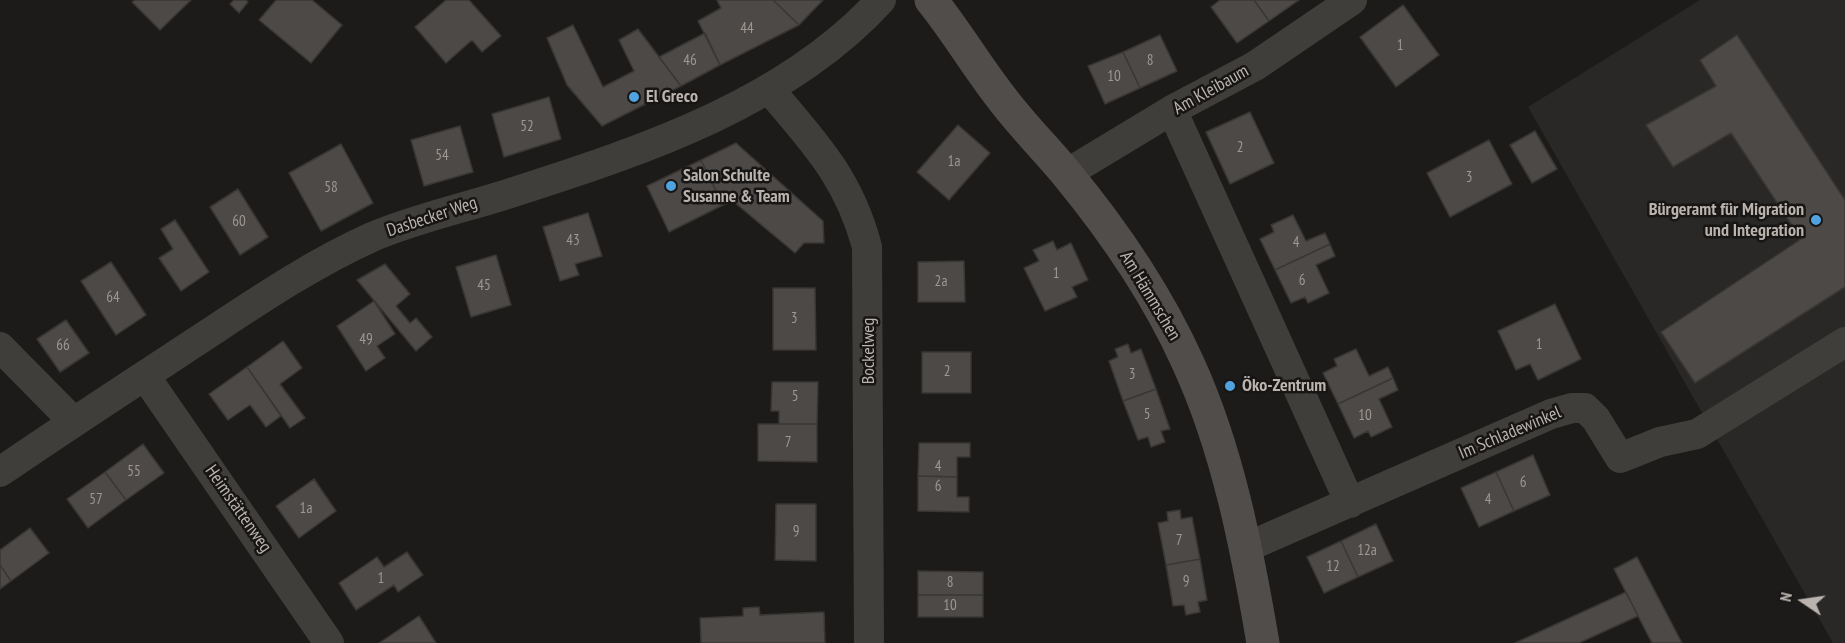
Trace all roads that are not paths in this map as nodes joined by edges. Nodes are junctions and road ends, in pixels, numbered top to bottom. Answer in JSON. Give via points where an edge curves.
{"nodes":[{"id":1,"x":881,"y":0,"type":"edge"},
{"id":2,"x":931,"y":0,"type":"edge"},
{"id":3,"x":1352,"y":0,"type":"edge"},
{"id":4,"x":769,"y":89,"type":"junction"},
{"id":5,"x":1172,"y":110,"type":"junction"},
{"id":6,"x":1066,"y":174,"type":"junction"},
{"id":7,"x":1845,"y":342,"type":"edge"},
{"id":8,"x":0,"y":348,"type":"edge"},
{"id":9,"x":145,"y":376,"type":"junction"},
{"id":10,"x":74,"y":422,"type":"junction"},
{"id":11,"x":0,"y":472,"type":"edge"},
{"id":12,"x":1350,"y":503,"type":"junction"},
{"id":13,"x":1245,"y":548,"type":"junction"},
{"id":14,"x":329,"y":643,"type":"edge"},
{"id":15,"x":869,"y":643,"type":"edge"},
{"id":16,"x":1263,"y":643,"type":"edge"}],
"edges":[{"from":1,"to":4,"type":"street","name":"Dasbecker Weg","via":[[856,26]]},
{"from":2,"to":6,"type":"street","name":"Am Hämmschen","via":[[1001,98]]},
{"from":3,"to":5,"type":"street","name":"Am Kleibaum","via":[[1255,66]]},
{"from":4,"to":9,"type":"street","name":"Dasbecker Weg","via":[[687,129],[603,161],[373,237],[306,270]]},
{"from":4,"to":15,"type":"street","name":"Bockelweg","via":[[841,178],[858,213],[867,247]]},
{"from":5,"to":6,"type":"street","name":"Am Kleibaum"},
{"from":5,"to":12,"type":"street"},
{"from":6,"to":13,"type":"street","name":"Am Hämmschen","via":[[1135,267],[1188,361],[1228,477]]},
{"from":7,"to":12,"type":"street","name":"Im Schladewinkel","via":[[1697,434],[1660,442],[1620,458],[1596,419],[1585,408],[1572,408]]},
{"from":8,"to":10,"type":"street"},
{"from":9,"to":10,"type":"street","name":"Dasbecker Weg"},
{"from":9,"to":14,"type":"street","name":"Heimstättenweg"},
{"from":10,"to":11,"type":"street","name":"Dasbecker Weg"},
{"from":12,"to":13,"type":"street","name":"Im Schladewinkel"},
{"from":13,"to":16,"type":"street","name":"Am Hämmschen"}]}
